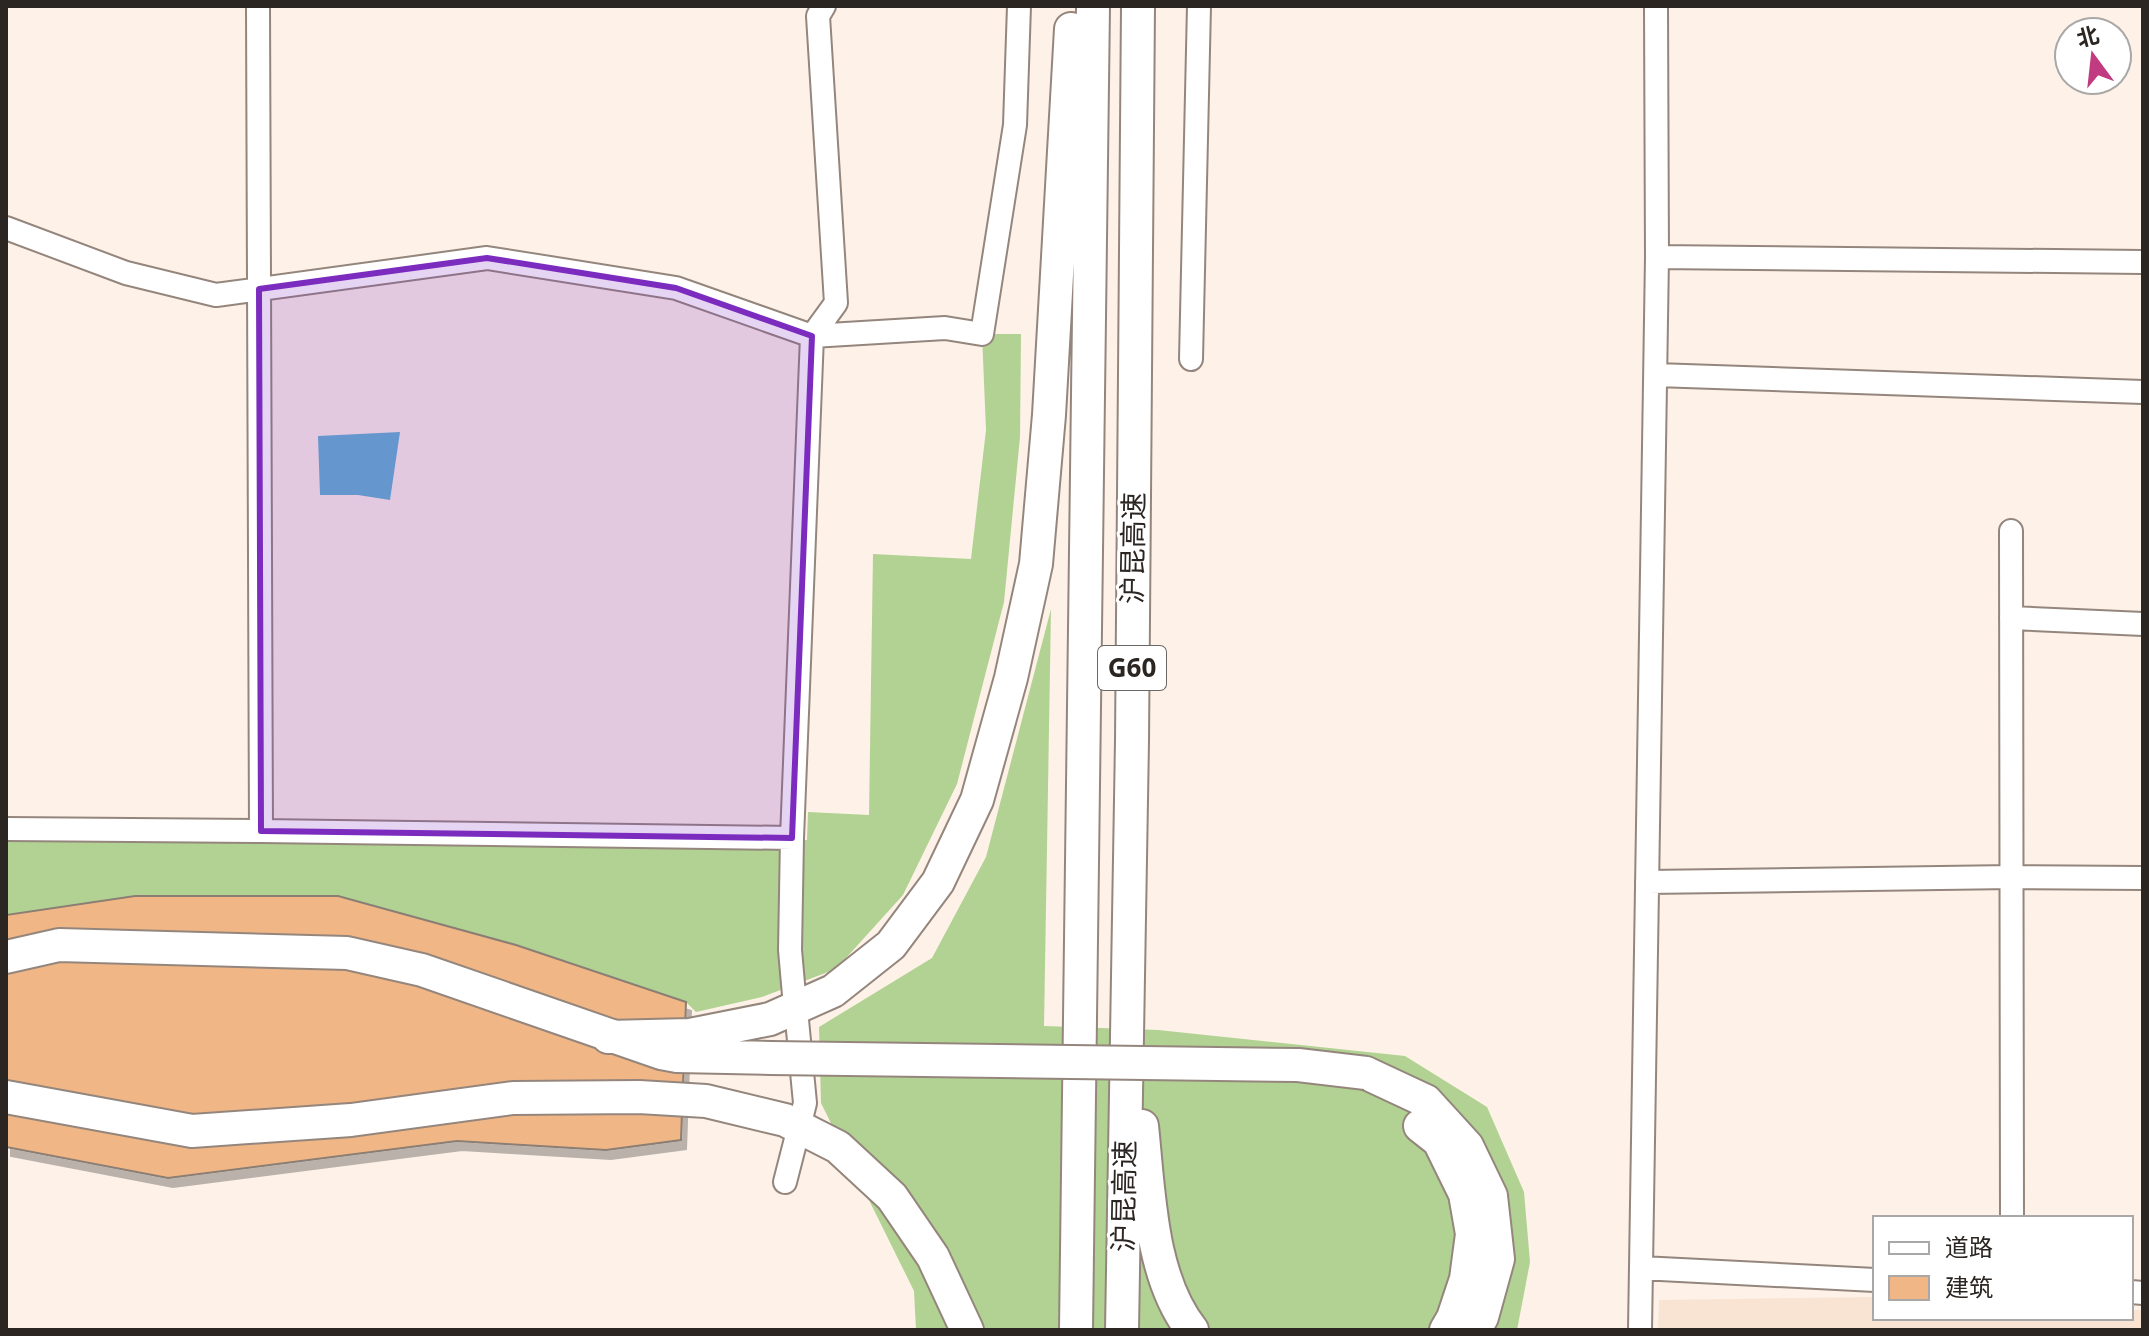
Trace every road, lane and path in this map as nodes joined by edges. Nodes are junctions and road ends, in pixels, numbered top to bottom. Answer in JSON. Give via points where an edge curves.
{"nodes":[{"id":1,"x":258,"y":6,"type":"edge"},
{"id":2,"x":824,"y":6,"type":"edge"},
{"id":3,"x":1019,"y":6,"type":"edge"},
{"id":4,"x":1072,"y":6,"type":"edge"},
{"id":5,"x":1093,"y":6,"type":"edge"},
{"id":6,"x":1138,"y":6,"type":"edge"},
{"id":7,"x":1199,"y":6,"type":"edge"},
{"id":8,"x":1656,"y":6,"type":"edge"},
{"id":9,"x":6,"y":228,"type":"edge"},
{"id":10,"x":1657,"y":257,"type":"junction"},
{"id":11,"x":2143,"y":262,"type":"edge"},
{"id":12,"x":259,"y":289,"type":"junction"},
{"id":13,"x":812,"y":336,"type":"junction"},
{"id":14,"x":1191,"y":359,"type":"dead end"},
{"id":15,"x":1656,"y":375,"type":"junction"},
{"id":16,"x":2143,"y":392,"type":"edge"},
{"id":17,"x":2011,"y":531,"type":"dead end"},
{"id":18,"x":2011,"y":618,"type":"junction"},
{"id":19,"x":2143,"y":624,"type":"edge"},
{"id":20,"x":6,"y":829,"type":"edge"},
{"id":21,"x":261,"y":831,"type":"junction"},
{"id":22,"x":792,"y":838,"type":"junction"},
{"id":23,"x":2012,"y":877,"type":"junction"},
{"id":24,"x":2143,"y":878,"type":"edge"},
{"id":25,"x":1647,"y":882,"type":"junction"},
{"id":26,"x":6,"y":957,"type":"edge"},
{"id":27,"x":794,"y":995,"type":"dead end"},
{"id":28,"x":1128,"y":1004,"type":"junction"},
{"id":29,"x":797,"y":1020,"type":"dead end"},
{"id":30,"x":608,"y":1037,"type":"junction"},
{"id":31,"x":769,"y":1068,"type":"junction"},
{"id":32,"x":1364,"y":1083,"type":"junction"},
{"id":33,"x":6,"y":1097,"type":"edge"},
{"id":34,"x":513,"y":1098,"type":"junction"},
{"id":35,"x":802,"y":1115,"type":"dead end"},
{"id":36,"x":796,"y":1139,"type":"dead end"},
{"id":37,"x":785,"y":1182,"type":"dead end"},
{"id":38,"x":2012,"y":1216,"type":"edge"},
{"id":39,"x":1641,"y":1268,"type":"junction"},
{"id":40,"x":1873,"y":1280,"type":"edge"},
{"id":41,"x":967,"y":1330,"type":"edge"},
{"id":42,"x":1076,"y":1330,"type":"edge"},
{"id":43,"x":1122,"y":1330,"type":"edge"},
{"id":44,"x":1192,"y":1330,"type":"edge"},
{"id":45,"x":1446,"y":1330,"type":"edge"},
{"id":46,"x":1474,"y":1330,"type":"edge"},
{"id":47,"x":1640,"y":1330,"type":"edge"}],
"edges":[{"from":1,"to":12,"type":"street"},
{"from":2,"to":13,"type":"street","via":[[818,16],[836,303]]},
{"from":3,"to":13,"type":"street","via":[[1015,125],[982,334],[945,328]]},
{"from":4,"to":30,"type":"highway","via":[[1036,564],[977,800],[938,882],[891,945],[833,991],[770,1019],[690,1035]]},
{"from":5,"to":42,"type":"highway","name":"沪昆高速","number":"G60"},
{"from":6,"to":28,"type":"highway","name":"沪昆高速","number":"G60"},
{"from":7,"to":14,"type":"street"},
{"from":8,"to":10,"type":"street"},
{"from":9,"to":12,"type":"street","via":[[126,273],[201,292]]},
{"from":10,"to":11,"type":"street"},
{"from":10,"to":15,"type":"street"},
{"from":12,"to":13,"type":"street","via":[[487,258],[676,288]]},
{"from":12,"to":21,"type":"street"},
{"from":13,"to":22,"type":"street"},
{"from":15,"to":16,"type":"street"},
{"from":15,"to":25,"type":"street"},
{"from":17,"to":18,"type":"street"},
{"from":18,"to":19,"type":"street"},
{"from":18,"to":23,"type":"street"},
{"from":20,"to":21,"type":"street"},
{"from":21,"to":22,"type":"street"},
{"from":22,"to":27,"type":"street"},
{"from":23,"to":24,"type":"street"},
{"from":23,"to":25,"type":"street"},
{"from":23,"to":38,"type":"street"},
{"from":25,"to":39,"type":"street"},
{"from":26,"to":30,"type":"highway","via":[[59,945],[347,953],[422,970]]},
{"from":28,"to":43,"type":"highway","name":"沪昆高速","number":"G60"},
{"from":28,"to":44,"type":"highway","via":[[1152,1215],[1166,1286]]},
{"from":29,"to":35,"type":"street"},
{"from":30,"to":31,"type":"highway","via":[[677,1056]]},
{"from":31,"to":32,"type":"highway","bridge":true,"via":[[1298,1065]]},
{"from":31,"to":34,"type":"highway","via":[[557,1081]]},
{"from":32,"to":45,"type":"highway","via":[[1439,1141],[1465,1194],[1472,1234],[1466,1279]]},
{"from":32,"to":46,"type":"highway","via":[[1426,1101],[1467,1146],[1491,1196],[1498,1259]]},
{"from":33,"to":34,"type":"highway","via":[[192,1131],[351,1120]]},
{"from":34,"to":41,"type":"highway","via":[[706,1101],[785,1120],[838,1147],[892,1197],[933,1257]]},
{"from":36,"to":37,"type":"street"},
{"from":39,"to":40,"type":"street"},
{"from":39,"to":47,"type":"street"}]}
